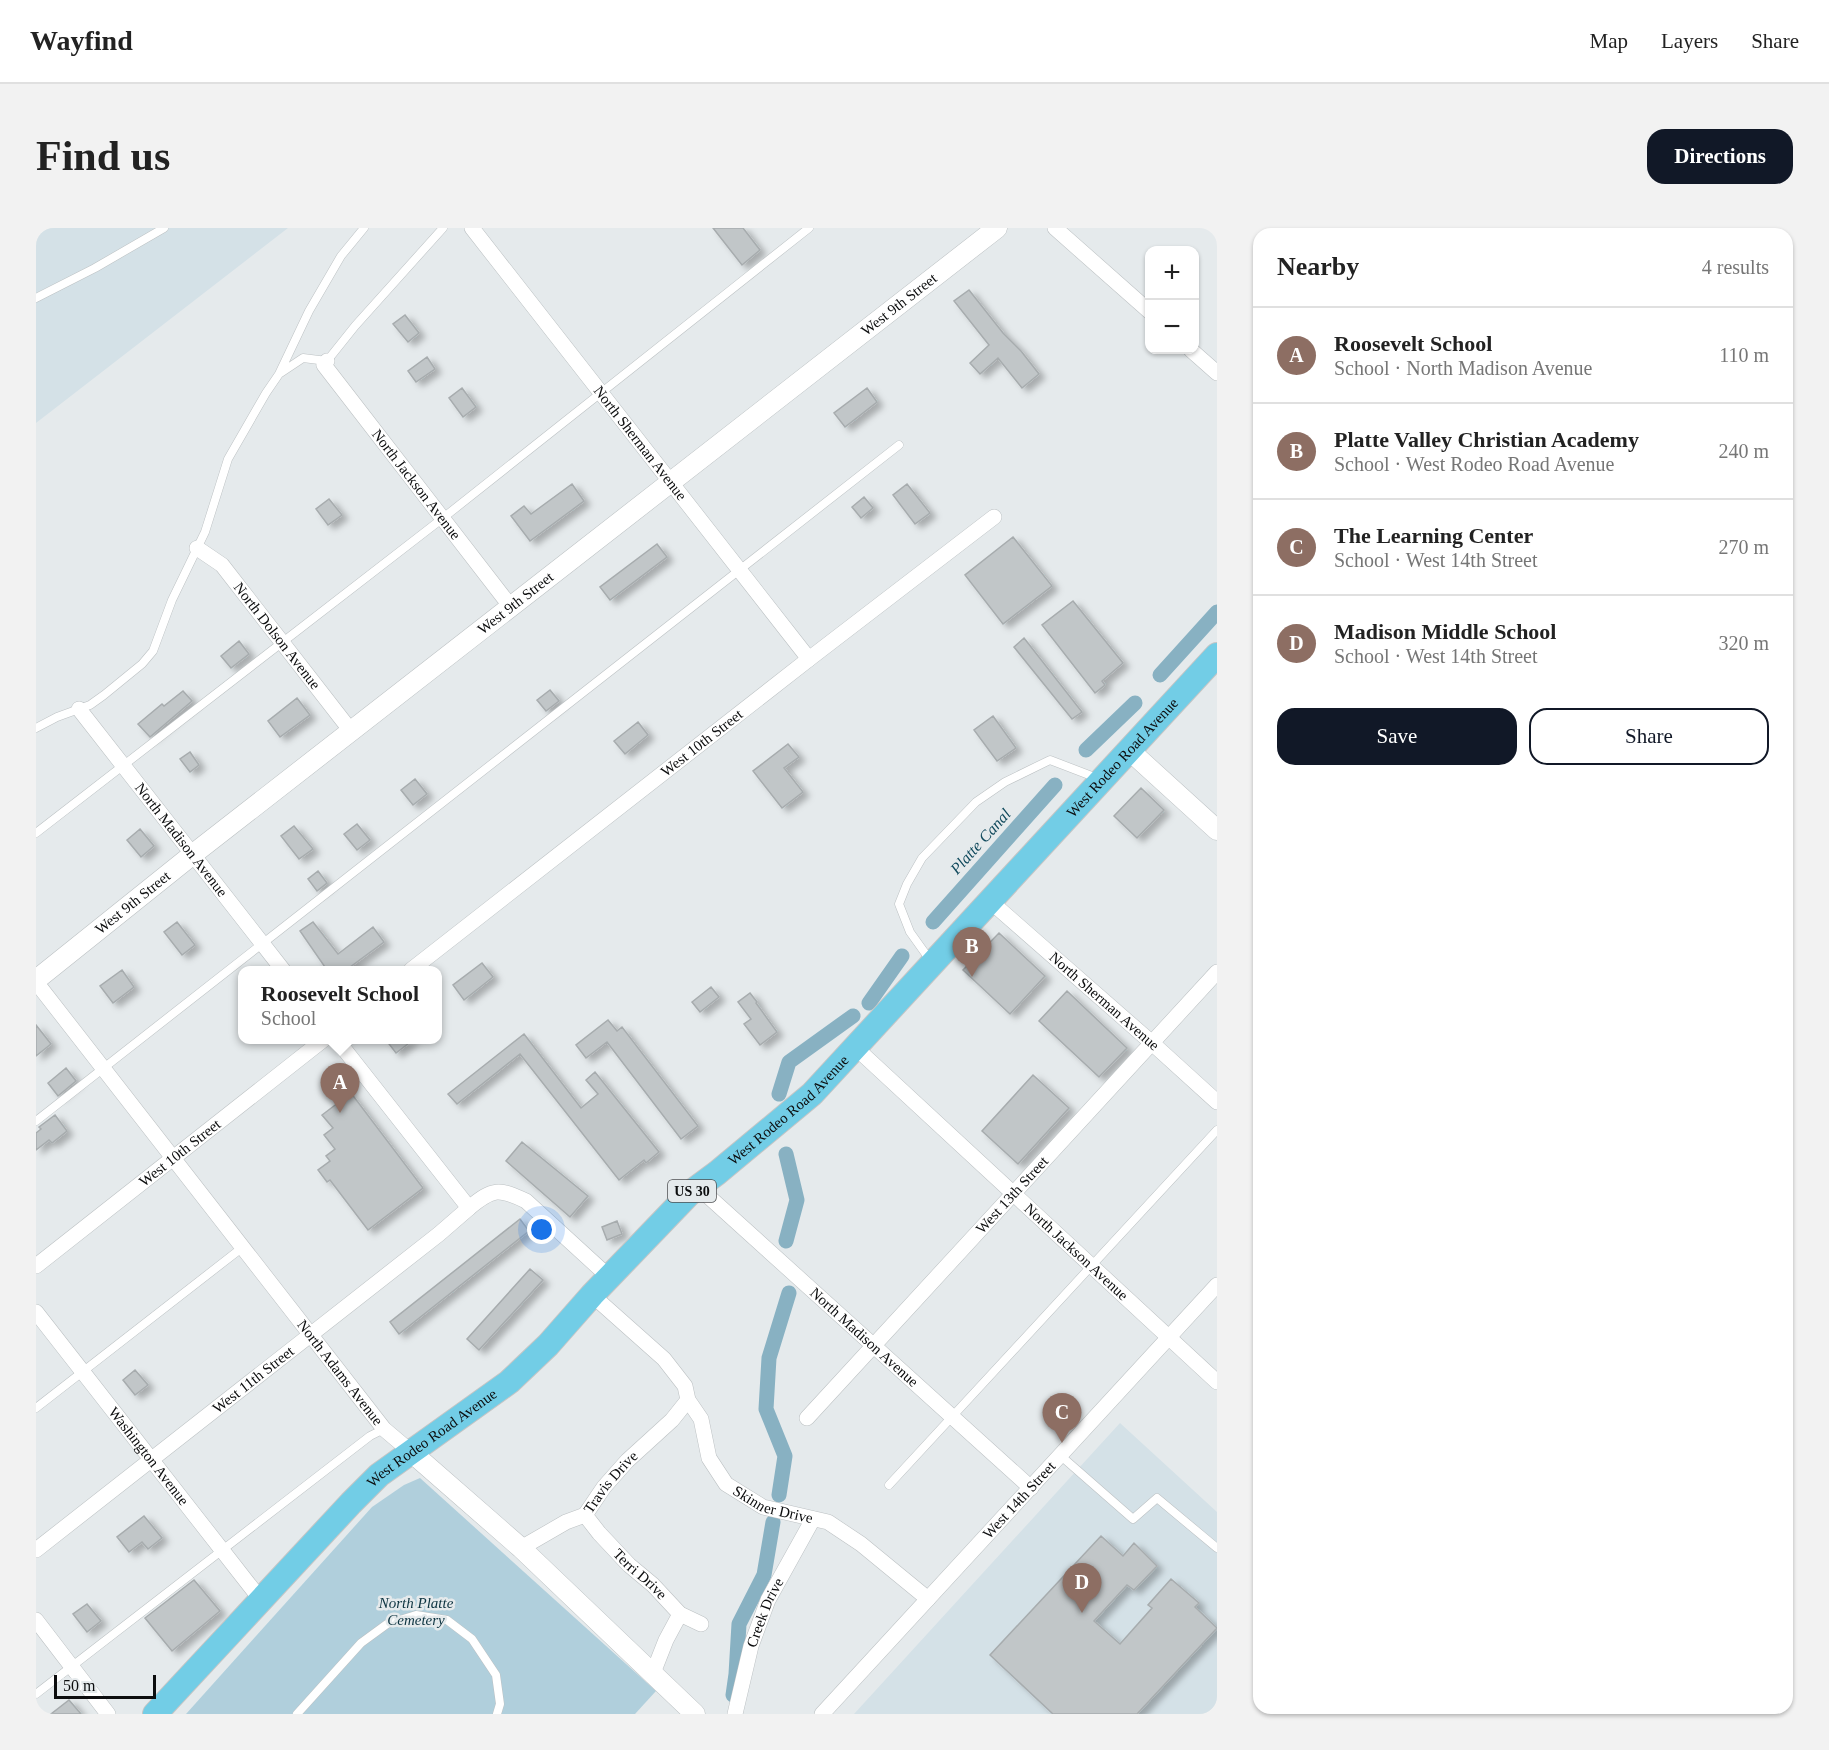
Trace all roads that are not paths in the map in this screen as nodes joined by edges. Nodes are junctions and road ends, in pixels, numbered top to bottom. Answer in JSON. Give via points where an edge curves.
{"nodes":[{"id":1,"x":164,"y":228,"type":"edge"},
{"id":2,"x":364,"y":228,"type":"edge"},
{"id":3,"x":443,"y":228,"type":"edge"},
{"id":4,"x":472,"y":228,"type":"edge"},
{"id":5,"x":809,"y":228,"type":"edge"},
{"id":6,"x":1055,"y":228,"type":"edge"},
{"id":7,"x":987,"y":231,"type":"edge"},
{"id":8,"x":36,"y":298,"type":"edge"},
{"id":9,"x":1145,"y":308,"type":"edge"},
{"id":10,"x":1196,"y":354,"type":"edge"},
{"id":11,"x":327,"y":361,"type":"junction"},
{"id":12,"x":1217,"y":373,"type":"edge"},
{"id":13,"x":279,"y":374,"type":"junction"},
{"id":14,"x":601,"y":394,"type":"junction"},
{"id":15,"x":899,"y":445,"type":"dead end"},
{"id":16,"x":670,"y":482,"type":"junction"},
{"id":17,"x":994,"y":517,"type":"dead end"},
{"id":18,"x":443,"y":518,"type":"junction"},
{"id":19,"x":197,"y":548,"type":"junction"},
{"id":20,"x":739,"y":570,"type":"junction"},
{"id":21,"x":511,"y":607,"type":"junction"},
{"id":22,"x":284,"y":642,"type":"junction"},
{"id":23,"x":1217,"y":655,"type":"edge"},
{"id":24,"x":809,"y":659,"type":"junction"},
{"id":25,"x":79,"y":709,"type":"junction"},
{"id":26,"x":36,"y":728,"type":"edge"},
{"id":27,"x":351,"y":731,"type":"junction"},
{"id":28,"x":1129,"y":750,"type":"junction"},
{"id":29,"x":122,"y":766,"type":"junction"},
{"id":30,"x":1102,"y":780,"type":"junction"},
{"id":31,"x":1217,"y":830,"type":"edge"},
{"id":32,"x":36,"y":834,"type":"edge"},
{"id":33,"x":192,"y":855,"type":"junction"},
{"id":34,"x":990,"y":901,"type":"junction"},
{"id":35,"x":262,"y":944,"type":"junction"},
{"id":36,"x":933,"y":964,"type":"junction"},
{"id":37,"x":280,"y":966,"type":"edge"},
{"id":38,"x":416,"y":966,"type":"edge"},
{"id":39,"x":1217,"y":972,"type":"edge"},
{"id":40,"x":36,"y":981,"type":"edge"},
{"id":41,"x":1152,"y":1043,"type":"junction"},
{"id":42,"x":318,"y":1044,"type":"edge"},
{"id":43,"x":340,"y":1044,"type":"edge"},
{"id":44,"x":856,"y":1048,"type":"junction"},
{"id":45,"x":104,"y":1068,"type":"junction"},
{"id":46,"x":1217,"y":1102,"type":"edge"},
{"id":47,"x":36,"y":1121,"type":"edge"},
{"id":48,"x":1217,"y":1130,"type":"edge"},
{"id":49,"x":173,"y":1158,"type":"junction"},
{"id":50,"x":698,"y":1187,"type":"junction"},
{"id":51,"x":1013,"y":1194,"type":"junction"},
{"id":52,"x":469,"y":1208,"type":"junction"},
{"id":53,"x":243,"y":1247,"type":"junction"},
{"id":54,"x":1091,"y":1265,"type":"junction"},
{"id":55,"x":36,"y":1266,"type":"edge"},
{"id":56,"x":609,"y":1277,"type":"junction"},
{"id":57,"x":1217,"y":1285,"type":"edge"},
{"id":58,"x":592,"y":1295,"type":"junction"},
{"id":59,"x":36,"y":1312,"type":"edge"},
{"id":60,"x":312,"y":1334,"type":"junction"},
{"id":61,"x":1169,"y":1337,"type":"junction"},
{"id":62,"x":874,"y":1346,"type":"junction"},
{"id":63,"x":82,"y":1371,"type":"junction"},
{"id":64,"x":1217,"y":1382,"type":"edge"},
{"id":65,"x":688,"y":1400,"type":"junction"},
{"id":66,"x":36,"y":1407,"type":"edge"},
{"id":67,"x":951,"y":1416,"type":"junction"},
{"id":68,"x":807,"y":1418,"type":"dead end"},
{"id":69,"x":384,"y":1429,"type":"junction"},
{"id":70,"x":410,"y":1451,"type":"junction"},
{"id":71,"x":1061,"y":1456,"type":"junction"},
{"id":72,"x":151,"y":1460,"type":"junction"},
{"id":73,"x":889,"y":1485,"type":"dead end"},
{"id":74,"x":1031,"y":1488,"type":"junction"},
{"id":75,"x":585,"y":1515,"type":"junction"},
{"id":76,"x":813,"y":1519,"type":"junction"},
{"id":77,"x":521,"y":1548,"type":"junction"},
{"id":78,"x":1217,"y":1548,"type":"edge"},
{"id":79,"x":36,"y":1550,"type":"edge"},
{"id":80,"x":221,"y":1550,"type":"junction"},
{"id":81,"x":928,"y":1599,"type":"junction"},
{"id":82,"x":261,"y":1600,"type":"junction"},
{"id":83,"x":680,"y":1614,"type":"junction"},
{"id":84,"x":36,"y":1620,"type":"edge"},
{"id":85,"x":701,"y":1624,"type":"dead end"},
{"id":86,"x":72,"y":1666,"type":"junction"},
{"id":87,"x":653,"y":1673,"type":"junction"},
{"id":88,"x":36,"y":1694,"type":"edge"},
{"id":89,"x":108,"y":1714,"type":"edge"},
{"id":90,"x":155,"y":1714,"type":"edge"},
{"id":91,"x":297,"y":1714,"type":"edge"},
{"id":92,"x":497,"y":1714,"type":"edge"},
{"id":93,"x":695,"y":1714,"type":"edge"},
{"id":94,"x":735,"y":1714,"type":"edge"},
{"id":95,"x":822,"y":1714,"type":"edge"}],
"edges":[{"from":1,"to":8,"type":"lane"},
{"from":2,"to":13,"type":"lane","via":[[341,256],[309,310]]},
{"from":3,"to":11,"type":"lane"},
{"from":4,"to":14,"type":"street","name":"North Sherman Avenue"},
{"from":5,"to":14,"type":"lane"},
{"from":6,"to":9,"type":"street"},
{"from":7,"to":16,"type":"street","name":"West 9th Street"},
{"from":10,"to":12,"type":"street"},
{"from":11,"to":13,"type":"lane","via":[[303,358]]},
{"from":11,"to":18,"type":"street","name":"North Jackson Avenue","via":[[324,365]]},
{"from":13,"to":19,"type":"lane","via":[[228,459]]},
{"from":14,"to":16,"type":"street","name":"North Sherman Avenue"},
{"from":14,"to":18,"type":"lane"},
{"from":15,"to":20,"type":"lane"},
{"from":16,"to":20,"type":"street","name":"North Sherman Avenue"},
{"from":16,"to":21,"type":"street","name":"West 9th Street"},
{"from":17,"to":24,"type":"street","name":"West 10th Street"},
{"from":18,"to":21,"type":"street","name":"North Jackson Avenue"},
{"from":18,"to":22,"type":"lane"},
{"from":19,"to":22,"type":"street","name":"North Dolson Avenue","via":[[222,565]]},
{"from":19,"to":25,"type":"lane","via":[[153,651],[104,695]]},
{"from":20,"to":24,"type":"street","name":"North Sherman Avenue"},
{"from":20,"to":35,"type":"lane"},
{"from":21,"to":27,"type":"street","name":"West 9th Street"},
{"from":22,"to":27,"type":"street","name":"North Dolson Avenue"},
{"from":22,"to":29,"type":"lane"},
{"from":23,"to":28,"type":"main road","name":"West Rodeo Road Avenue","number":"US 30"},
{"from":24,"to":38,"type":"street","name":"West 10th Street"},
{"from":25,"to":26,"type":"lane"},
{"from":25,"to":29,"type":"street","name":"North Madison Avenue"},
{"from":27,"to":33,"type":"street","name":"West 9th Street"},
{"from":28,"to":30,"type":"main road","name":"West Rodeo Road Avenue","number":"US 30"},
{"from":28,"to":31,"type":"street"},
{"from":29,"to":32,"type":"lane"},
{"from":29,"to":33,"type":"street","name":"North Madison Avenue"},
{"from":30,"to":34,"type":"main road","name":"West Rodeo Road Avenue","number":"US 30"},
{"from":30,"to":36,"type":"lane","via":[[1050,760],[1005,782],[976,802],[922,858],[899,904],[910,932]]},
{"from":33,"to":35,"type":"street","name":"North Madison Avenue"},
{"from":33,"to":40,"type":"street","name":"West 9th Street"},
{"from":34,"to":36,"type":"main road","name":"West Rodeo Road Avenue","number":"US 30"},
{"from":34,"to":41,"type":"street","name":"North Sherman Avenue"},
{"from":35,"to":37,"type":"street","name":"North Madison Avenue"},
{"from":35,"to":45,"type":"lane"},
{"from":36,"to":44,"type":"main road","name":"West Rodeo Road Avenue","number":"US 30"},
{"from":39,"to":41,"type":"street","name":"West 13th Street"},
{"from":40,"to":45,"type":"street","name":"North Adams Avenue"},
{"from":41,"to":46,"type":"street","name":"North Sherman Avenue"},
{"from":41,"to":51,"type":"street","name":"West 13th Street"},
{"from":42,"to":49,"type":"street","name":"West 10th Street"},
{"from":43,"to":52,"type":"street"},
{"from":44,"to":50,"type":"main road","name":"West Rodeo Road Avenue","number":"US 30","via":[[812,1094]]},
{"from":44,"to":51,"type":"street","name":"North Jackson Avenue"},
{"from":45,"to":47,"type":"lane"},
{"from":45,"to":49,"type":"street","name":"North Adams Avenue"},
{"from":48,"to":54,"type":"lane"},
{"from":49,"to":53,"type":"street","name":"North Adams Avenue"},
{"from":49,"to":55,"type":"street","name":"West 10th Street"},
{"from":50,"to":56,"type":"main road","name":"West Rodeo Road Avenue","number":"US 30"},
{"from":50,"to":62,"type":"street","name":"North Madison Avenue"},
{"from":51,"to":54,"type":"street","name":"North Jackson Avenue"},
{"from":51,"to":62,"type":"street","name":"West 13th Street"},
{"from":52,"to":56,"type":"street","via":[[496,1191],[526,1201]]},
{"from":52,"to":60,"type":"street","name":"West 11th Street"},
{"from":53,"to":60,"type":"street","name":"North Adams Avenue"},
{"from":53,"to":63,"type":"lane"},
{"from":54,"to":61,"type":"street","name":"North Jackson Avenue"},
{"from":54,"to":67,"type":"lane"},
{"from":56,"to":58,"type":"main road","name":"West Rodeo Road Avenue","number":"US 30"},
{"from":57,"to":61,"type":"street","name":"West 14th Street"},
{"from":58,"to":65,"type":"street","name":"Skinner Drive","via":[[664,1359],[685,1386]]},
{"from":58,"to":70,"type":"main road","name":"West Rodeo Road Avenue","number":"US 30","via":[[509,1382]]},
{"from":59,"to":63,"type":"street","name":"Washington Avenue"},
{"from":60,"to":69,"type":"street","name":"North Adams Avenue"},
{"from":60,"to":72,"type":"street","name":"West 11th Street"},
{"from":61,"to":64,"type":"street","name":"North Jackson Avenue"},
{"from":61,"to":71,"type":"street","name":"West 14th Street"},
{"from":62,"to":67,"type":"street","name":"North Madison Avenue"},
{"from":62,"to":68,"type":"street","name":"West 13th Street"},
{"from":63,"to":66,"type":"lane"},
{"from":63,"to":72,"type":"street","name":"Washington Avenue"},
{"from":65,"to":75,"type":"street","name":"Travis Drive","via":[[627,1461]]},
{"from":65,"to":76,"type":"street","name":"Skinner Drive","via":[[701,1419],[709,1458],[726,1484],[763,1508]]},
{"from":67,"to":73,"type":"lane"},
{"from":67,"to":74,"type":"street","name":"North Madison Avenue"},
{"from":69,"to":70,"type":"street","name":"North Adams Avenue"},
{"from":69,"to":80,"type":"lane","via":[[369,1436]]},
{"from":70,"to":77,"type":"street","name":"North Adams Avenue"},
{"from":70,"to":82,"type":"main road","name":"West Rodeo Road Avenue","number":"US 30","via":[[379,1474]]},
{"from":71,"to":74,"type":"street","name":"West 14th Street"},
{"from":71,"to":78,"type":"lane","via":[[1133,1519],[1157,1498]]},
{"from":72,"to":79,"type":"street","name":"West 11th Street"},
{"from":72,"to":80,"type":"street","name":"Washington Avenue"},
{"from":74,"to":81,"type":"street","name":"West 14th Street"},
{"from":75,"to":77,"type":"street","name":"Travis Drive"},
{"from":75,"to":83,"type":"street","name":"Terri Drive"},
{"from":76,"to":81,"type":"street","name":"Skinner Drive","via":[[828,1522],[861,1544]]},
{"from":76,"to":94,"type":"street","name":"Creek Drive","via":[[768,1600],[751,1646]]},
{"from":77,"to":87,"type":"street","name":"North Adams Avenue"},
{"from":80,"to":82,"type":"street","name":"Washington Avenue"},
{"from":80,"to":86,"type":"lane"},
{"from":81,"to":95,"type":"street","name":"West 14th Street"},
{"from":82,"to":90,"type":"main road","name":"West Rodeo Road Avenue","number":"US 30"},
{"from":83,"to":85,"type":"street","name":"Terri Drive"},
{"from":83,"to":87,"type":"street"},
{"from":84,"to":86,"type":"street"},
{"from":86,"to":88,"type":"lane"},
{"from":86,"to":89,"type":"street"},
{"from":87,"to":93,"type":"street","name":"North Adams Avenue"},
{"from":91,"to":92,"type":"lane","via":[[361,1643],[387,1624],[416,1615],[447,1620],[472,1639],[496,1675],[500,1704]]}]}
